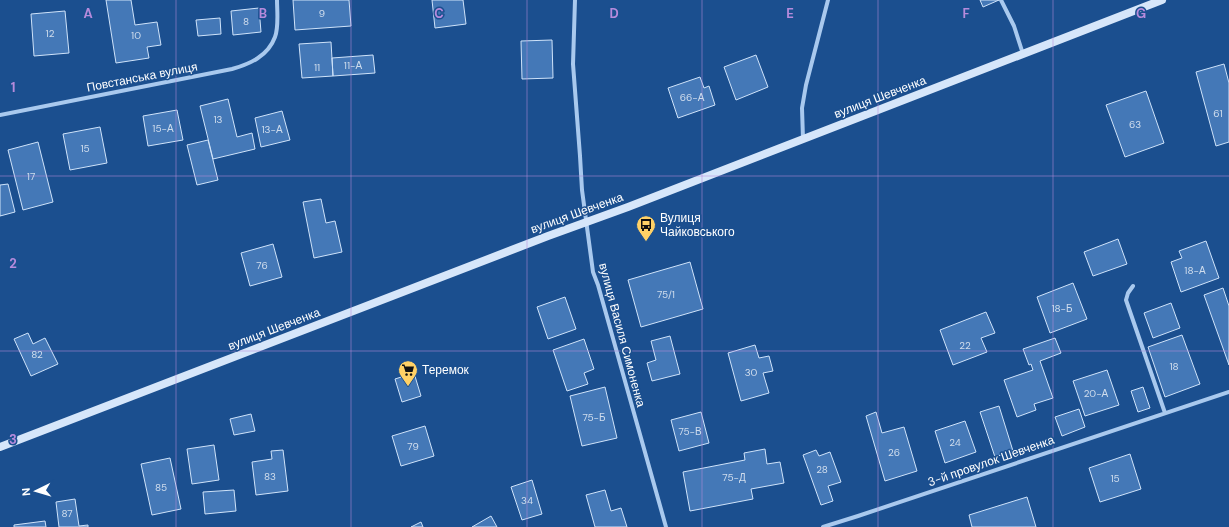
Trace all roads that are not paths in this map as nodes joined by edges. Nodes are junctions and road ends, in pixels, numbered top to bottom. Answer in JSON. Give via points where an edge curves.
{"nodes":[{"id":1,"x":276,"y":0,"type":"edge"},
{"id":2,"x":575,"y":0,"type":"edge"},
{"id":3,"x":828,"y":0,"type":"edge"},
{"id":4,"x":1001,"y":0,"type":"edge"},
{"id":5,"x":1162,"y":0,"type":"edge"},
{"id":6,"x":1024,"y":54,"type":"junction"},
{"id":7,"x":0,"y":115,"type":"edge"},
{"id":8,"x":803,"y":139,"type":"junction"},
{"id":9,"x":587,"y":222,"type":"junction"},
{"id":10,"x":1133,"y":286,"type":"dead end"},
{"id":11,"x":1229,"y":392,"type":"edge"},
{"id":12,"x":1165,"y":413,"type":"junction"},
{"id":13,"x":0,"y":447,"type":"edge"},
{"id":14,"x":666,"y":527,"type":"edge"},
{"id":15,"x":823,"y":527,"type":"edge"}],
"edges":[{"from":1,"to":7,"type":"street","name":"Повстанська вулиця","via":[[276,36],[269,49],[246,65]]},
{"from":2,"to":9,"type":"street","name":"вулиця Василя Симоненка","via":[[573,64]]},
{"from":3,"to":8,"type":"street","via":[[802,108]]},
{"from":4,"to":6,"type":"street"},
{"from":5,"to":6,"type":"main road","name":"вулиця Шевченка"},
{"from":6,"to":8,"type":"main road","name":"вулиця Шевченка"},
{"from":8,"to":9,"type":"main road","name":"вулиця Шевченка"},
{"from":9,"to":13,"type":"main road","name":"вулиця Шевченка"},
{"from":9,"to":14,"type":"street","name":"вулиця Василя Симоненка","via":[[593,272]]},
{"from":10,"to":12,"type":"street","via":[[1126,300]]},
{"from":11,"to":12,"type":"street","name":"3-й провулок Шевченка"},
{"from":12,"to":15,"type":"street","name":"3-й провулок Шевченка"}]}
